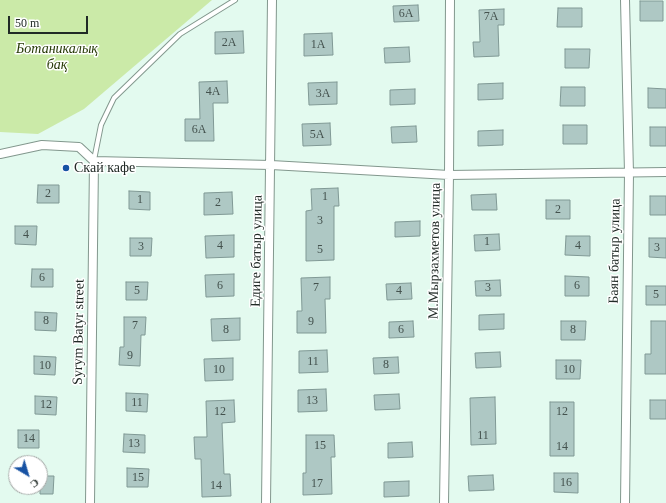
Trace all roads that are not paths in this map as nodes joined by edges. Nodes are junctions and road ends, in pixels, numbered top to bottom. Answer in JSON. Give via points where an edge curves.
{"nodes":[{"id":1,"x":236,"y":0,"type":"edge"},
{"id":2,"x":272,"y":0,"type":"edge"},
{"id":3,"x":450,"y":0,"type":"edge"},
{"id":4,"x":625,"y":0,"type":"edge"},
{"id":5,"x":0,"y":154,"type":"edge"},
{"id":6,"x":94,"y":161,"type":"junction"},
{"id":7,"x":271,"y":165,"type":"junction"},
{"id":8,"x":666,"y":172,"type":"edge"},
{"id":9,"x":629,"y":173,"type":"junction"},
{"id":10,"x":449,"y":175,"type":"junction"},
{"id":11,"x":90,"y":503,"type":"edge"},
{"id":12,"x":266,"y":503,"type":"edge"},
{"id":13,"x":444,"y":503,"type":"edge"},
{"id":14,"x":625,"y":503,"type":"edge"}],
"edges":[{"from":1,"to":6,"type":"lane","via":[[180,34],[114,98],[101,125]]},
{"from":2,"to":7,"type":"street","name":"Едиге батыр улица"},
{"from":3,"to":10,"type":"street","name":"М.Мырзахметов улица"},
{"from":4,"to":9,"type":"street","name":"Баян батыр улица"},
{"from":5,"to":6,"type":"street","via":[[42,144],[79,146]]},
{"from":6,"to":7,"type":"street"},
{"from":6,"to":11,"type":"street","name":"Syrym Batyr street"},
{"from":7,"to":10,"type":"street"},
{"from":7,"to":12,"type":"street","name":"Едиге батыр улица"},
{"from":8,"to":9,"type":"street"},
{"from":9,"to":10,"type":"street"},
{"from":9,"to":14,"type":"street","name":"Баян батыр улица"},
{"from":10,"to":13,"type":"street","name":"М.Мырзахметов улица"}]}
